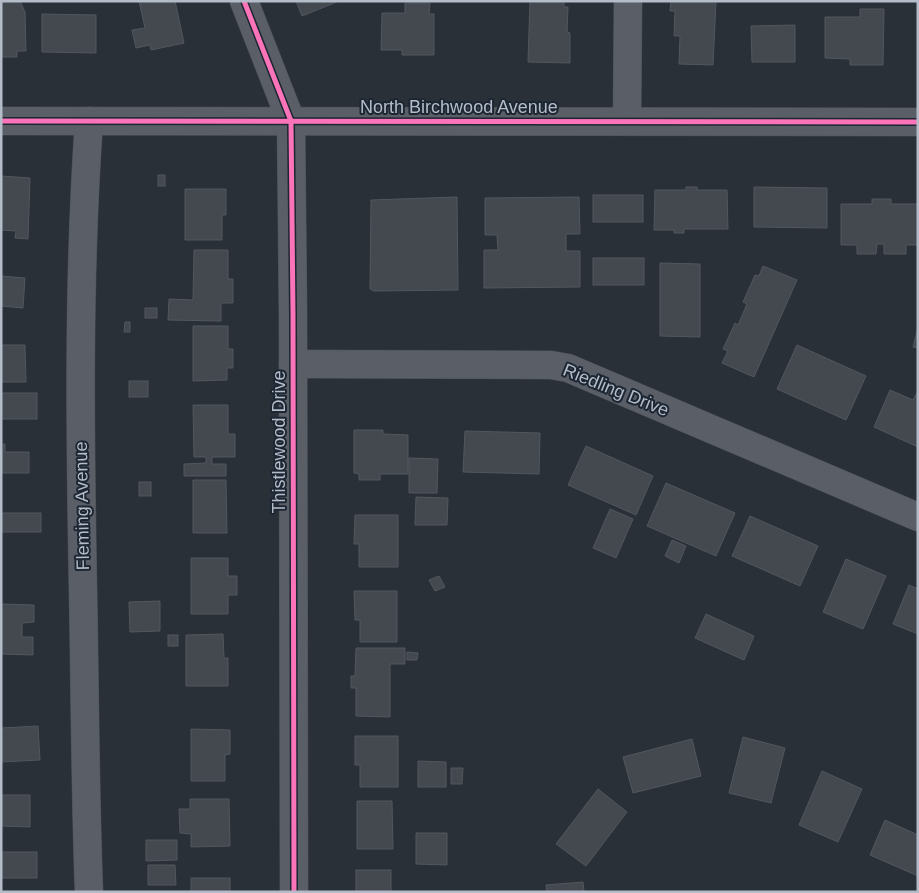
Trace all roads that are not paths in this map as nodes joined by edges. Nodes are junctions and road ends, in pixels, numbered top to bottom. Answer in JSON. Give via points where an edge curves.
{"nodes":[{"id":1,"x":244,"y":1,"type":"edge"},
{"id":2,"x":628,"y":1,"type":"edge"},
{"id":3,"x":1,"y":121,"type":"edge"},
{"id":4,"x":89,"y":121,"type":"junction"},
{"id":5,"x":292,"y":121,"type":"junction"},
{"id":6,"x":627,"y":121,"type":"junction"},
{"id":7,"x":918,"y":122,"type":"edge"},
{"id":8,"x":293,"y":364,"type":"junction"},
{"id":9,"x":918,"y":517,"type":"edge"},
{"id":10,"x":89,"y":892,"type":"edge"},
{"id":11,"x":294,"y":892,"type":"edge"}],
"edges":[{"from":1,"to":5,"type":"street","name":"Thistlewood Drive"},
{"from":2,"to":6,"type":"street"},
{"from":3,"to":4,"type":"street","name":"North Birchwood Avenue"},
{"from":4,"to":5,"type":"street","name":"North Birchwood Avenue"},
{"from":4,"to":10,"type":"street","name":"Fleming Avenue","via":[[81,284],[81,481]]},
{"from":5,"to":6,"type":"street","name":"North Birchwood Avenue"},
{"from":5,"to":8,"type":"street","name":"Thistlewood Drive"},
{"from":6,"to":7,"type":"street","name":"North Birchwood Avenue"},
{"from":8,"to":9,"type":"street","name":"Riedling Drive","via":[[551,365],[568,368]]},
{"from":8,"to":11,"type":"street","name":"Thistlewood Drive"}]}
